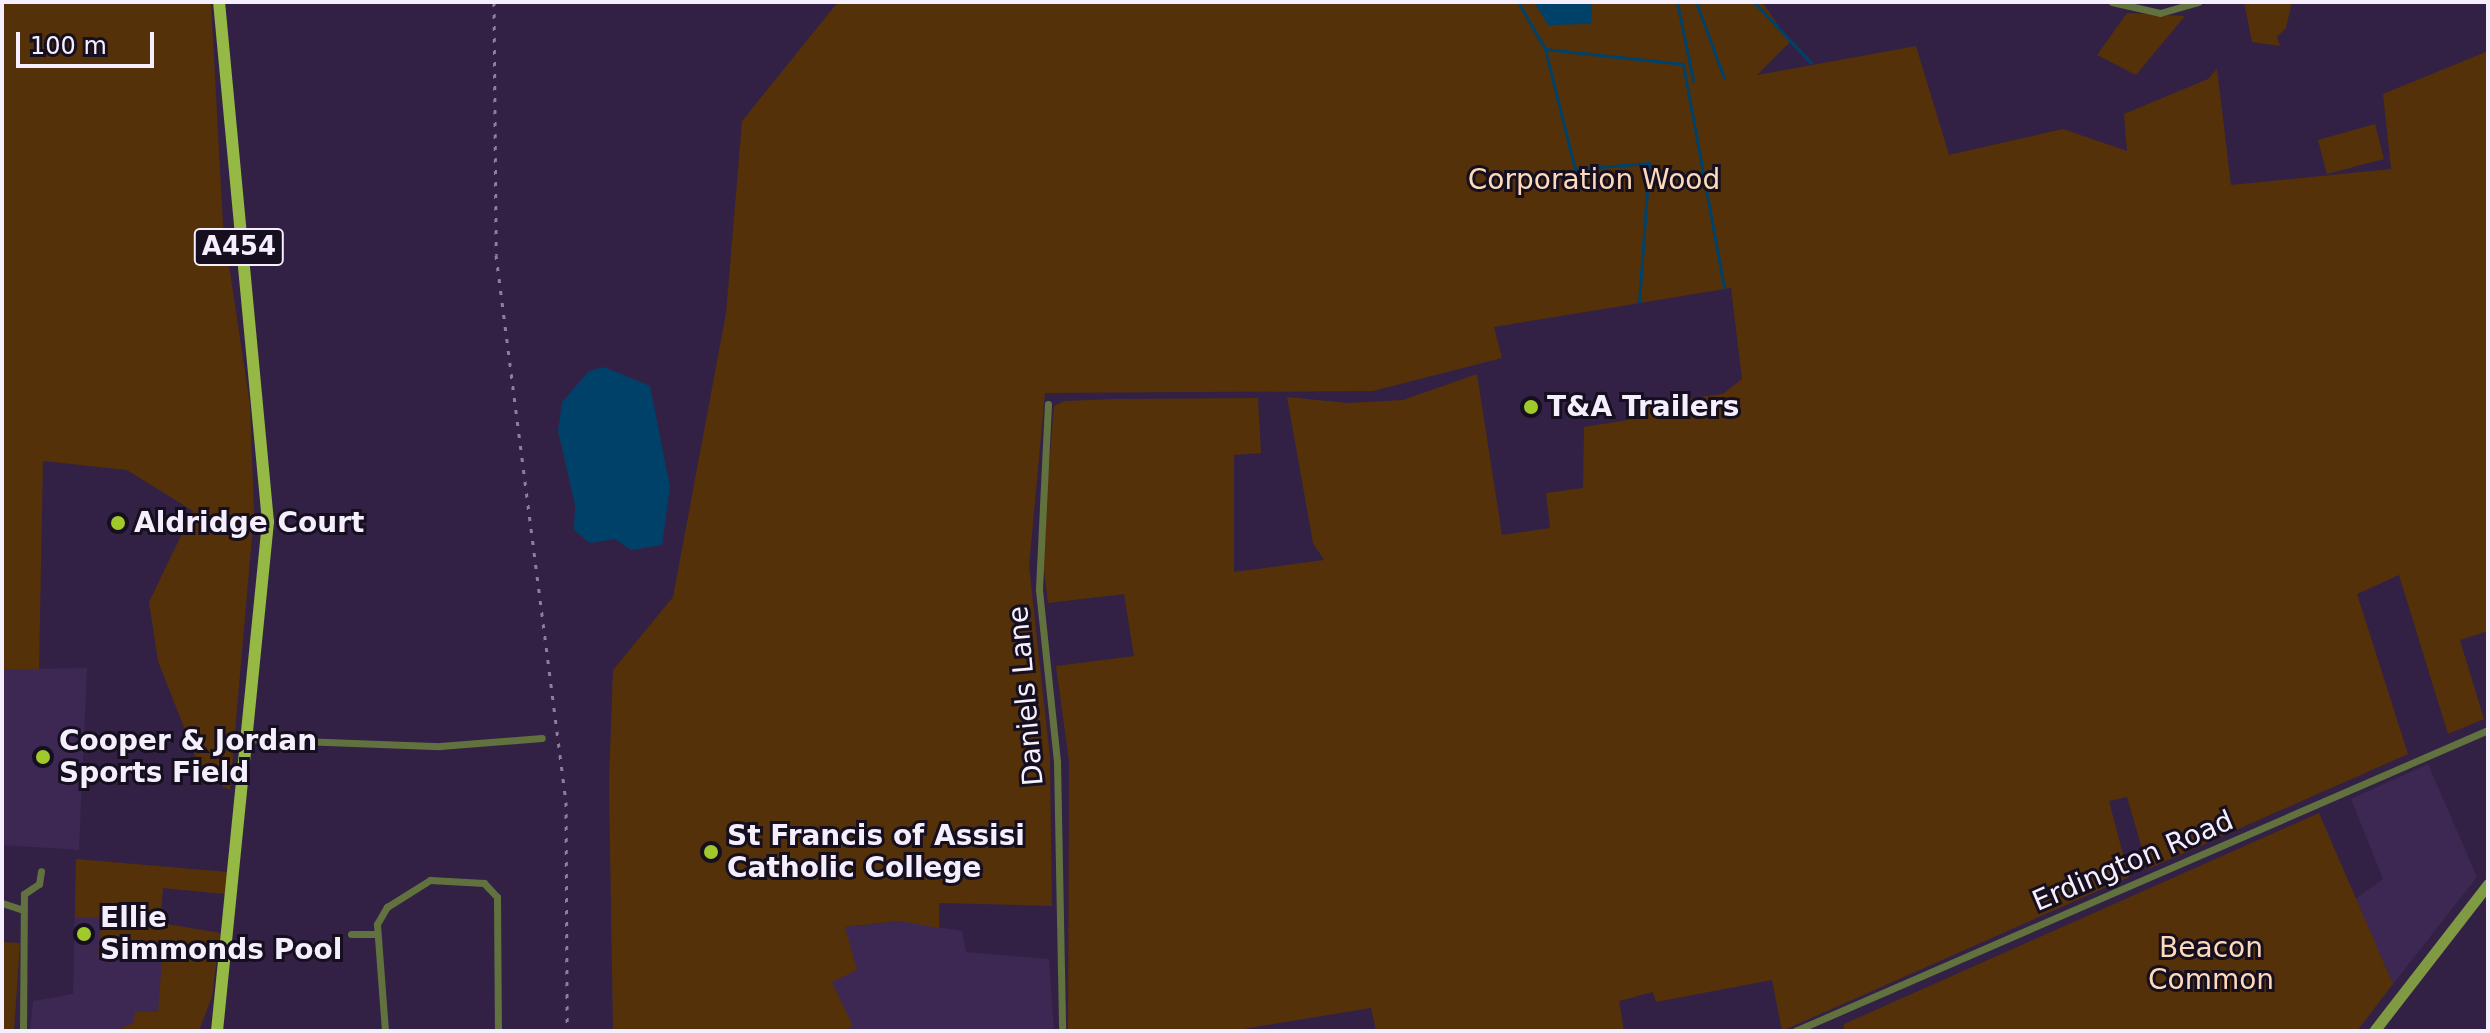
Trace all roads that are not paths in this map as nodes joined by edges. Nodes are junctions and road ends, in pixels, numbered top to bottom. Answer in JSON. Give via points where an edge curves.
{"nodes":[{"id":1,"x":219,"y":2,"type":"edge"},
{"id":2,"x":2112,"y":2,"type":"edge"},
{"id":3,"x":2198,"y":2,"type":"edge"},
{"id":4,"x":1048,"y":404,"type":"dead end"},
{"id":5,"x":2488,"y":730,"type":"edge"},
{"id":6,"x":542,"y":738,"type":"dead end"},
{"id":7,"x":244,"y":739,"type":"junction"},
{"id":8,"x":41,"y":871,"type":"dead end"},
{"id":9,"x":2488,"y":884,"type":"edge"},
{"id":10,"x":2,"y":903,"type":"edge"},
{"id":11,"x":24,"y":910,"type":"junction"},
{"id":12,"x":351,"y":934,"type":"dead end"},
{"id":13,"x":375,"y":934,"type":"junction"},
{"id":14,"x":23,"y":1031,"type":"edge"},
{"id":15,"x":217,"y":1031,"type":"edge"},
{"id":16,"x":385,"y":1031,"type":"edge"},
{"id":17,"x":498,"y":1031,"type":"edge"},
{"id":18,"x":1062,"y":1031,"type":"edge"},
{"id":19,"x":1795,"y":1031,"type":"edge"},
{"id":20,"x":2374,"y":1031,"type":"edge"}],
"edges":[{"from":1,"to":7,"type":"main road","number":"A454","via":[[242,278],[267,491],[264,596]]},
{"from":2,"to":3,"type":"street","via":[[2160,13]]},
{"from":4,"to":18,"type":"street","name":"Daniels Lane","via":[[1040,473],[1039,590],[1057,762]]},
{"from":5,"to":19,"type":"street","name":"Erdington Road"},
{"from":6,"to":7,"type":"street","via":[[440,746]]},
{"from":7,"to":15,"type":"main road","number":"A454"},
{"from":8,"to":11,"type":"street","via":[[39,884],[24,894]]},
{"from":9,"to":20,"type":"street"},
{"from":10,"to":11,"type":"street"},
{"from":11,"to":14,"type":"street"},
{"from":12,"to":13,"type":"street"},
{"from":13,"to":16,"type":"street"},
{"from":13,"to":17,"type":"street","via":[[387,907],[424,881],[490,885],[497,897]]}]}
